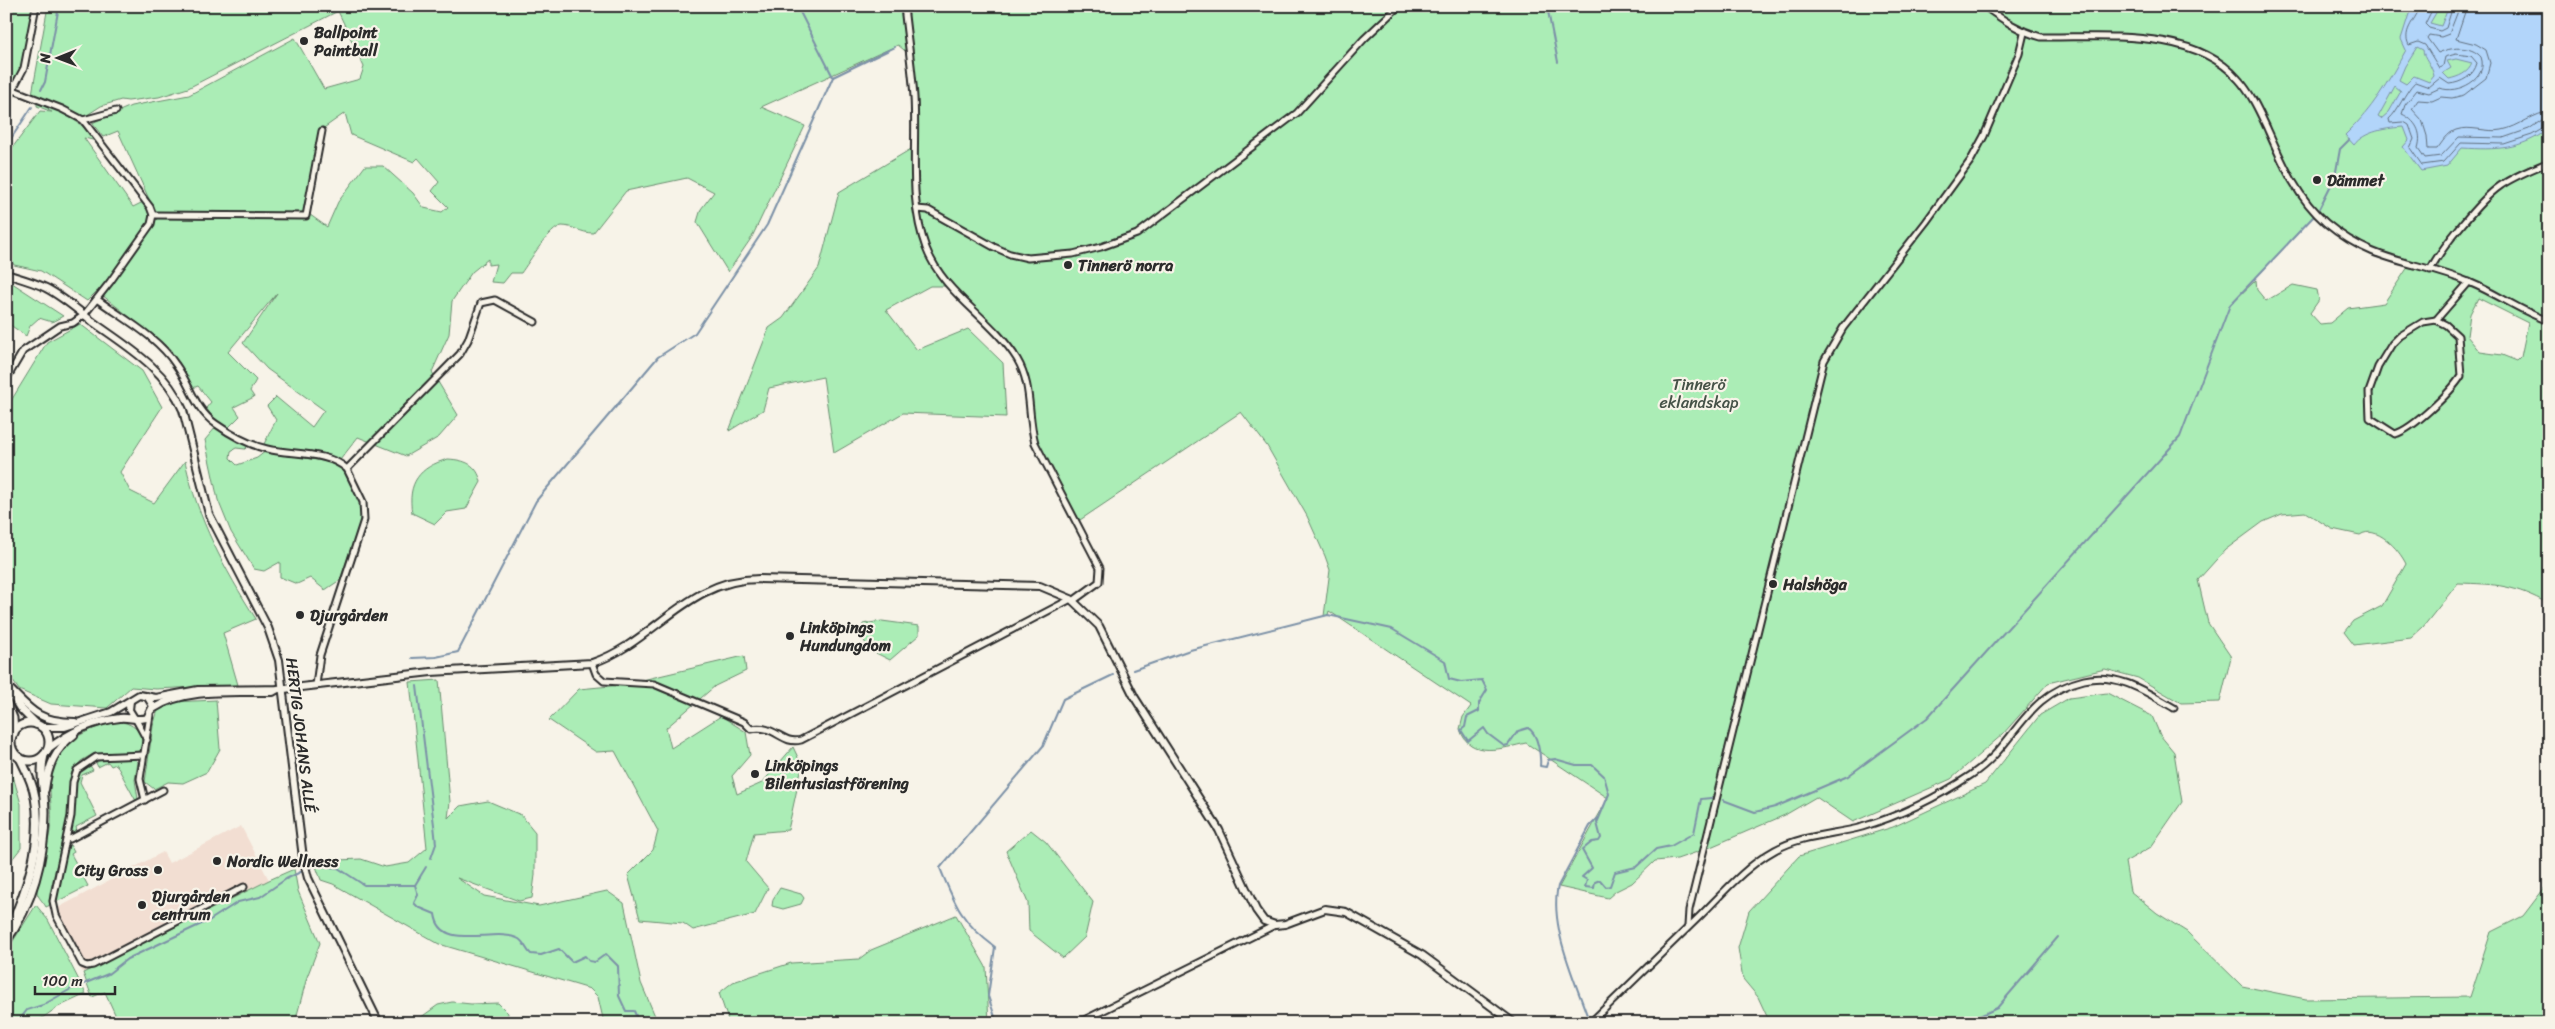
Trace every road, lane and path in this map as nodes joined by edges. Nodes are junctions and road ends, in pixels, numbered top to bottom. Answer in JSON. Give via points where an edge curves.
{"nodes":[{"id":1,"x":36,"y":6,"type":"edge"},
{"id":2,"x":904,"y":6,"type":"edge"},
{"id":3,"x":1399,"y":6,"type":"edge"},
{"id":4,"x":1984,"y":6,"type":"edge"},
{"id":5,"x":2024,"y":33,"type":"junction"},
{"id":6,"x":6,"y":87,"type":"edge"},
{"id":7,"x":13,"y":90,"type":"junction"},
{"id":8,"x":6,"y":102,"type":"edge"},
{"id":9,"x":116,"y":111,"type":"dead end"},
{"id":10,"x":83,"y":120,"type":"junction"},
{"id":11,"x":322,"y":131,"type":"dead end"},
{"id":12,"x":2549,"y":162,"type":"edge"},
{"id":13,"x":917,"y":209,"type":"junction"},
{"id":14,"x":153,"y":215,"type":"junction"},
{"id":15,"x":2430,"y":270,"type":"junction"},
{"id":16,"x":6,"y":274,"type":"edge"},
{"id":17,"x":2469,"y":282,"type":"junction"},
{"id":18,"x":98,"y":300,"type":"junction"},
{"id":19,"x":84,"y":315,"type":"junction"},
{"id":20,"x":2436,"y":320,"type":"junction"},
{"id":21,"x":2549,"y":321,"type":"edge"},
{"id":22,"x":535,"y":322,"type":"dead end"},
{"id":23,"x":6,"y":380,"type":"edge"},
{"id":24,"x":347,"y":469,"type":"junction"},
{"id":25,"x":1072,"y":600,"type":"junction"},
{"id":26,"x":592,"y":663,"type":"junction"},
{"id":27,"x":6,"y":685,"type":"edge"},
{"id":28,"x":316,"y":685,"type":"junction"},
{"id":29,"x":281,"y":689,"type":"junction"},
{"id":30,"x":146,"y":696,"type":"junction"},
{"id":31,"x":6,"y":701,"type":"edge"},
{"id":32,"x":130,"y":701,"type":"junction"},
{"id":33,"x":2174,"y":708,"type":"dead end"},
{"id":34,"x":152,"y":712,"type":"junction"},
{"id":35,"x":135,"y":718,"type":"junction"},
{"id":36,"x":81,"y":722,"type":"junction"},
{"id":37,"x":39,"y":726,"type":"junction"},
{"id":38,"x":89,"y":727,"type":"junction"},
{"id":39,"x":10,"y":738,"type":"edge"},
{"id":40,"x":147,"y":740,"type":"junction"},
{"id":41,"x":46,"y":752,"type":"junction"},
{"id":42,"x":6,"y":755,"type":"edge"},
{"id":43,"x":144,"y":755,"type":"junction"},
{"id":44,"x":19,"y":757,"type":"junction"},
{"id":45,"x":163,"y":790,"type":"dead end"},
{"id":46,"x":44,"y":796,"type":"junction"},
{"id":47,"x":145,"y":800,"type":"junction"},
{"id":48,"x":67,"y":838,"type":"junction"},
{"id":49,"x":244,"y":887,"type":"dead end"},
{"id":50,"x":1275,"y":925,"type":"junction"},
{"id":51,"x":1688,"y":926,"type":"junction"},
{"id":52,"x":6,"y":936,"type":"edge"},
{"id":53,"x":6,"y":941,"type":"edge"},
{"id":54,"x":379,"y":1023,"type":"edge"},
{"id":55,"x":1078,"y":1023,"type":"edge"},
{"id":56,"x":1514,"y":1023,"type":"edge"},
{"id":57,"x":1590,"y":1023,"type":"edge"}],
"edges":[{"from":1,"to":7,"type":"street","via":[[24,68]]},
{"from":2,"to":13,"type":"street","via":[[914,98]]},
{"from":3,"to":13,"type":"street","via":[[1364,39],[1297,114],[1137,234],[1073,254],[1028,258],[1010,254],[928,210]]},
{"from":4,"to":5,"type":"street"},
{"from":5,"to":15,"type":"street","via":[[2041,37],[2159,39],[2185,47],[2217,63],[2246,88],[2301,196],[2325,222],[2368,251]]},
{"from":5,"to":51,"type":"street","via":[[2019,54],[1971,160],[1842,328],[1824,361],[1689,910]]},
{"from":6,"to":7,"type":"street"},
{"from":7,"to":8,"type":"street"},
{"from":7,"to":10,"type":"street"},
{"from":9,"to":10,"type":"street"},
{"from":10,"to":14,"type":"street"},
{"from":11,"to":14,"type":"street","via":[[306,216]]},
{"from":12,"to":15,"type":"street","via":[[2489,195]]},
{"from":13,"to":25,"type":"street","via":[[922,236],[938,272],[1012,352],[1026,379],[1035,443],[1100,568],[1099,582]]},
{"from":14,"to":18,"type":"street"},
{"from":15,"to":17,"type":"street"},
{"from":16,"to":19,"type":"street","name":"HERTIG JOHANS ALLÉ","via":[[46,288]]},
{"from":17,"to":20,"type":"street"},
{"from":17,"to":21,"type":"street"},
{"from":18,"to":19,"type":"street"},
{"from":18,"to":24,"type":"street","via":[[166,352],[181,372],[191,394],[215,424],[265,448],[326,459]]},
{"from":19,"to":23,"type":"street","via":[[60,326],[23,351]]},
{"from":19,"to":29,"type":"street","name":"HERTIG JOHANS ALLÉ","via":[[146,360],[176,395],[183,410],[208,512],[268,628],[279,660]]},
{"from":20,"to":20,"type":"street","via":[[2458,336],[2461,376],[2432,410],[2403,432],[2395,434],[2370,418],[2369,392],[2378,367],[2396,339],[2424,322]]},
{"from":22,"to":24,"type":"street","via":[[495,300],[481,303],[460,354]]},
{"from":24,"to":28,"type":"street","via":[[363,502],[364,520],[320,655]]},
{"from":25,"to":26,"type":"street","via":[[1050,588],[1030,584],[741,579],[708,589],[613,656]]},
{"from":25,"to":26,"type":"street","via":[[793,742],[768,728],[750,729],[744,722],[654,684],[604,682]]},
{"from":25,"to":50,"type":"street","via":[[1107,638],[1135,698],[1219,830],[1260,917]]},
{"from":26,"to":28,"type":"street","via":[[446,670]]},
{"from":27,"to":36,"type":"street","via":[[41,717],[52,721]]},
{"from":27,"to":37,"type":"main road","via":[[20,708]]},
{"from":28,"to":29,"type":"street"},
{"from":29,"to":30,"type":"street","via":[[212,689],[163,697]]},
{"from":29,"to":34,"type":"street","via":[[186,696],[169,700]]},
{"from":29,"to":54,"type":"street","name":"HERTIG JOHANS ALLÉ","via":[[308,878]]},
{"from":30,"to":32,"type":"street","via":[[138,694]]},
{"from":30,"to":34,"type":"street","via":[[152,701]]},
{"from":31,"to":39,"type":"main road","via":[[13,718]]},
{"from":32,"to":35,"type":"street","via":[[129,710]]},
{"from":32,"to":36,"type":"street","via":[[114,711]]},
{"from":33,"to":51,"type":"street","via":[[2130,683],[2098,678],[2056,690],[2027,713],[1992,757],[1970,776],[1874,823],[1795,841],[1774,850],[1742,874]]},
{"from":34,"to":35,"type":"street","via":[[143,719]]},
{"from":34,"to":40,"type":"street"},
{"from":35,"to":38,"type":"street","via":[[120,718]]},
{"from":35,"to":40,"type":"street"},
{"from":36,"to":37,"type":"street","via":[[65,727]]},
{"from":37,"to":39,"type":"main road","via":[[24,724]]},
{"from":37,"to":41,"type":"main road","via":[[48,737]]},
{"from":38,"to":41,"type":"street","via":[[70,733]]},
{"from":38,"to":46,"type":"street","via":[[58,750],[51,762]]},
{"from":39,"to":44,"type":"main road","via":[[12,749]]},
{"from":40,"to":43,"type":"street"},
{"from":41,"to":44,"type":"main road","via":[[31,761]]},
{"from":41,"to":46,"type":"main road","via":[[41,773]]},
{"from":42,"to":44,"type":"street"},
{"from":43,"to":47,"type":"street","via":[[140,779]]},
{"from":43,"to":48,"type":"street","via":[[96,757],[81,765],[73,782]]},
{"from":44,"to":52,"type":"main road","via":[[35,795],[37,832],[29,873]]},
{"from":45,"to":47,"type":"street"},
{"from":46,"to":53,"type":"main road","via":[[45,826],[36,874],[25,909]]},
{"from":47,"to":48,"type":"street"},
{"from":48,"to":49,"type":"street","via":[[53,905],[84,966],[98,963]]},
{"from":50,"to":55,"type":"street"},
{"from":50,"to":56,"type":"street","via":[[1325,909],[1346,912],[1422,955]]},
{"from":51,"to":57,"type":"street"}]}
